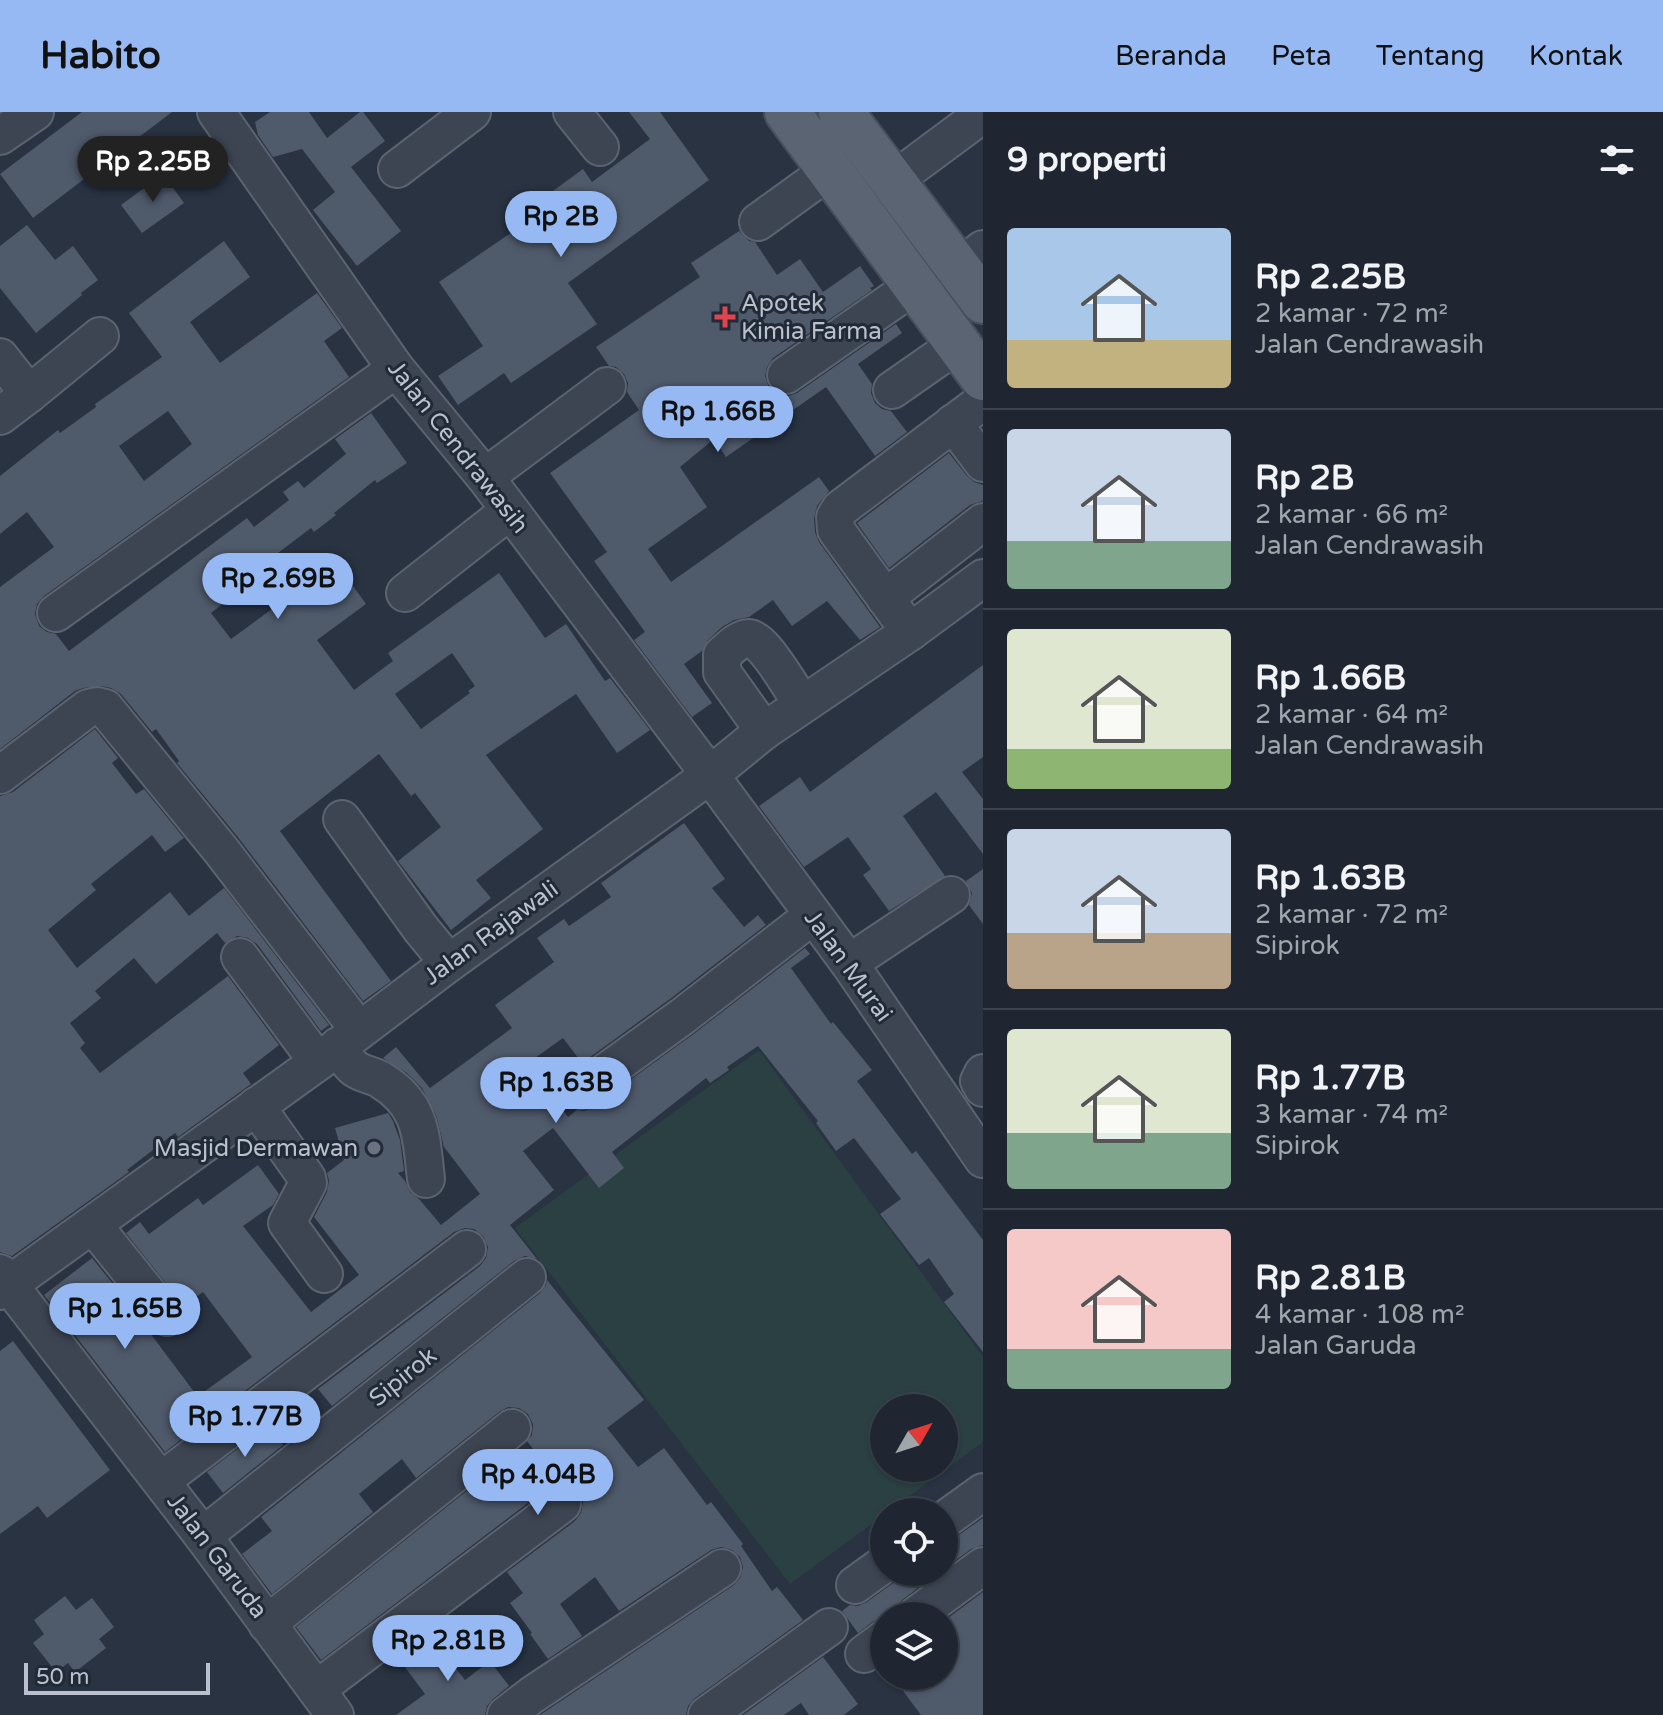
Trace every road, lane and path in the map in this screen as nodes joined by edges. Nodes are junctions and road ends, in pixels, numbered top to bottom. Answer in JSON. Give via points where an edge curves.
{"nodes":[{"id":1,"x":35,"y":112,"type":"edge"},
{"id":2,"x":216,"y":112,"type":"edge"},
{"id":3,"x":472,"y":112,"type":"edge"},
{"id":4,"x":572,"y":112,"type":"edge"},
{"id":5,"x":787,"y":112,"type":"edge"},
{"id":6,"x":841,"y":112,"type":"edge"},
{"id":7,"x":983,"y":114,"type":"edge"},
{"id":8,"x":0,"y":136,"type":"edge"},
{"id":9,"x":600,"y":147,"type":"dead end"},
{"id":10,"x":397,"y":169,"type":"dead end"},
{"id":11,"x":830,"y":170,"type":"junction"},
{"id":12,"x":894,"y":180,"type":"junction"},
{"id":13,"x":758,"y":222,"type":"dead end"},
{"id":14,"x":975,"y":273,"type":"edge"},
{"id":15,"x":915,"y":285,"type":"junction"},
{"id":16,"x":100,"y":336,"type":"dead end"},
{"id":17,"x":0,"y":357,"type":"edge"},
{"id":18,"x":971,"y":361,"type":"edge"},
{"id":19,"x":396,"y":369,"type":"junction"},
{"id":20,"x":786,"y":375,"type":"dead end"},
{"id":21,"x":607,"y":386,"type":"dead end"},
{"id":22,"x":892,"y":390,"type":"dead end"},
{"id":23,"x":29,"y":394,"type":"junction"},
{"id":24,"x":983,"y":401,"type":"edge"},
{"id":25,"x":0,"y":416,"type":"edge"},
{"id":26,"x":953,"y":423,"type":"junction"},
{"id":27,"x":983,"y":463,"type":"edge"},
{"id":28,"x":485,"y":477,"type":"junction"},
{"id":29,"x":509,"y":511,"type":"junction"},
{"id":30,"x":983,"y":522,"type":"edge"},
{"id":31,"x":983,"y":578,"type":"edge"},
{"id":32,"x":405,"y":593,"type":"dead end"},
{"id":33,"x":885,"y":598,"type":"junction"},
{"id":34,"x":56,"y":613,"type":"dead end"},
{"id":35,"x":910,"y":632,"type":"junction"},
{"id":36,"x":802,"y":704,"type":"junction"},
{"id":37,"x":764,"y":731,"type":"junction"},
{"id":38,"x":0,"y":775,"type":"edge"},
{"id":39,"x":710,"y":775,"type":"junction"},
{"id":40,"x":342,"y":819,"type":"dead end"},
{"id":41,"x":951,"y":895,"type":"dead end"},
{"id":42,"x":812,"y":916,"type":"junction"},
{"id":43,"x":240,"y":957,"type":"dead end"},
{"id":44,"x":449,"y":963,"type":"junction"},
{"id":45,"x":849,"y":963,"type":"junction"},
{"id":46,"x":338,"y":1046,"type":"junction"},
{"id":47,"x":983,"y":1073,"type":"edge"},
{"id":48,"x":983,"y":1088,"type":"edge"},
{"id":49,"x":581,"y":1090,"type":"dead end"},
{"id":50,"x":256,"y":1106,"type":"junction"},
{"id":51,"x":981,"y":1152,"type":"edge"},
{"id":52,"x":426,"y":1179,"type":"dead end"},
{"id":53,"x":93,"y":1225,"type":"junction"},
{"id":54,"x":467,"y":1249,"type":"dead end"},
{"id":55,"x":324,"y":1274,"type":"dead end"},
{"id":56,"x":527,"y":1277,"type":"dead end"},
{"id":57,"x":3,"y":1283,"type":"edge"},
{"id":58,"x":167,"y":1317,"type":"dead end"},
{"id":59,"x":512,"y":1428,"type":"dead end"},
{"id":60,"x":161,"y":1481,"type":"junction"},
{"id":61,"x":983,"y":1492,"type":"edge"},
{"id":62,"x":562,"y":1504,"type":"dead end"},
{"id":63,"x":958,"y":1510,"type":"edge"},
{"id":64,"x":203,"y":1536,"type":"junction"},
{"id":65,"x":983,"y":1566,"type":"edge"},
{"id":66,"x":722,"y":1568,"type":"dead end"},
{"id":67,"x":870,"y":1574,"type":"edge"},
{"id":68,"x":855,"y":1585,"type":"dead end"},
{"id":69,"x":934,"y":1602,"type":"edge"},
{"id":70,"x":267,"y":1624,"type":"junction"},
{"id":71,"x":829,"y":1627,"type":"dead end"},
{"id":72,"x":326,"y":1702,"type":"edge"},
{"id":73,"x":506,"y":1715,"type":"edge"},
{"id":74,"x":707,"y":1715,"type":"edge"}],
"edges":[{"from":1,"to":8,"type":"street"},
{"from":2,"to":19,"type":"street","name":"Jalan Cendrawasih"},
{"from":3,"to":10,"type":"street"},
{"from":4,"to":9,"type":"street"},
{"from":5,"to":11,"type":"main road"},
{"from":6,"to":12,"type":"main road"},
{"from":7,"to":12,"type":"street"},
{"from":11,"to":13,"type":"street"},
{"from":11,"to":15,"type":"main road"},
{"from":12,"to":14,"type":"main road"},
{"from":15,"to":18,"type":"main road"},
{"from":15,"to":20,"type":"street"},
{"from":16,"to":23,"type":"street"},
{"from":17,"to":23,"type":"street"},
{"from":18,"to":22,"type":"street"},
{"from":19,"to":28,"type":"street","name":"Jalan Cendrawasih"},
{"from":19,"to":34,"type":"street"},
{"from":21,"to":28,"type":"street"},
{"from":23,"to":25,"type":"street"},
{"from":24,"to":26,"type":"street"},
{"from":26,"to":27,"type":"street"},
{"from":26,"to":33,"type":"street","via":[[835,517],[836,530]]},
{"from":28,"to":29,"type":"street","name":"Jalan Cendrawasih"},
{"from":29,"to":32,"type":"street"},
{"from":29,"to":39,"type":"street","name":"Jalan Cendrawasih"},
{"from":30,"to":33,"type":"street"},
{"from":31,"to":35,"type":"street","name":"Jalan Rajawali"},
{"from":33,"to":35,"type":"street"},
{"from":35,"to":36,"type":"street","name":"Jalan Rajawali"},
{"from":36,"to":37,"type":"street","name":"Jalan Rajawali"},
{"from":36,"to":37,"type":"street","via":[[767,651],[753,639],[739,641],[722,655],[722,672]]},
{"from":37,"to":39,"type":"street","name":"Jalan Rajawali"},
{"from":38,"to":46,"type":"street","via":[[88,708],[105,708],[220,849]]},
{"from":39,"to":42,"type":"street","name":"Jalan Murai"},
{"from":39,"to":44,"type":"street","name":"Jalan Rajawali"},
{"from":40,"to":44,"type":"street"},
{"from":41,"to":45,"type":"street"},
{"from":42,"to":45,"type":"street","name":"Jalan Murai"},
{"from":42,"to":49,"type":"street"},
{"from":43,"to":46,"type":"street"},
{"from":44,"to":46,"type":"street","name":"Jalan Rajawali"},
{"from":45,"to":51,"type":"street","name":"Jalan Murai"},
{"from":46,"to":50,"type":"street","name":"Jalan Rajawali"},
{"from":46,"to":52,"type":"street","via":[[354,1069],[395,1089],[415,1115]]},
{"from":47,"to":48,"type":"street"},
{"from":50,"to":53,"type":"street","name":"Jalan Rajawali"},
{"from":50,"to":55,"type":"street","via":[[307,1178],[287,1223]]},
{"from":53,"to":57,"type":"street","name":"Jalan Rajawali"},
{"from":53,"to":58,"type":"street"},
{"from":54,"to":60,"type":"street"},
{"from":56,"to":64,"type":"street","name":"Sipirok"},
{"from":57,"to":60,"type":"street","name":"Jalan Garuda"},
{"from":59,"to":70,"type":"street"},
{"from":60,"to":64,"type":"street","name":"Jalan Garuda"},
{"from":61,"to":63,"type":"street"},
{"from":62,"to":72,"type":"street"},
{"from":64,"to":70,"type":"street","name":"Jalan Garuda"},
{"from":65,"to":69,"type":"street"},
{"from":66,"to":73,"type":"street"},
{"from":67,"to":68,"type":"street"},
{"from":70,"to":72,"type":"street","name":"Jalan Garuda"},
{"from":71,"to":74,"type":"street"}]}
